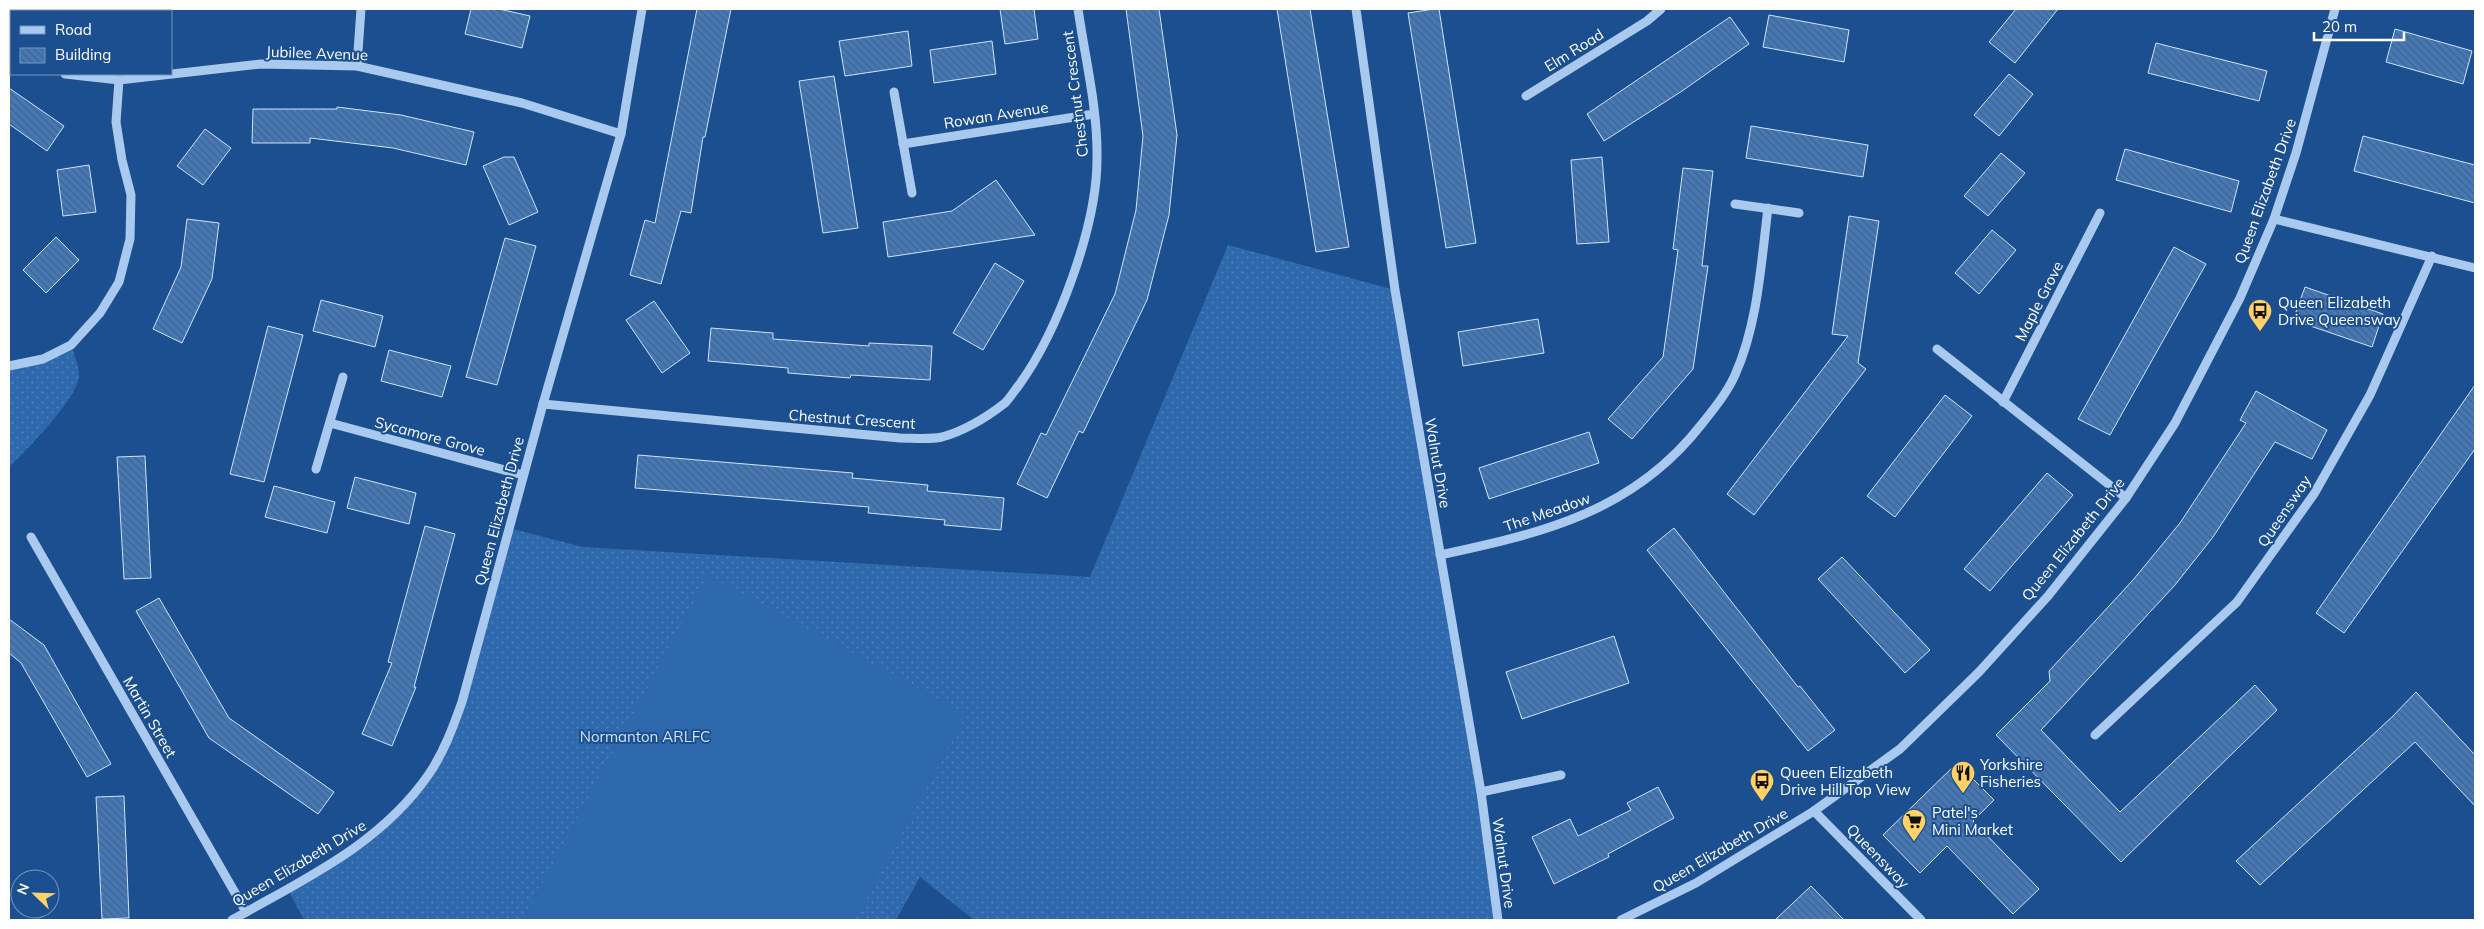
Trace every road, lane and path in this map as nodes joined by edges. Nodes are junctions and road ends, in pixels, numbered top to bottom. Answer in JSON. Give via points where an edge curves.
{"nodes":[{"id":1,"x":361,"y":9,"type":"edge"},
{"id":2,"x":642,"y":9,"type":"edge"},
{"id":3,"x":1078,"y":9,"type":"edge"},
{"id":4,"x":1356,"y":9,"type":"edge"},
{"id":5,"x":1661,"y":9,"type":"edge"},
{"id":6,"x":2335,"y":9,"type":"edge"},
{"id":7,"x":357,"y":66,"type":"junction"},
{"id":8,"x":172,"y":74,"type":"edge"},
{"id":9,"x":74,"y":75,"type":"edge"},
{"id":10,"x":163,"y":75,"type":"edge"},
{"id":11,"x":119,"y":80,"type":"junction"},
{"id":12,"x":894,"y":92,"type":"dead end"},
{"id":13,"x":1526,"y":96,"type":"dead end"},
{"id":14,"x":1094,"y":114,"type":"junction"},
{"id":15,"x":621,"y":134,"type":"junction"},
{"id":16,"x":903,"y":144,"type":"junction"},
{"id":17,"x":912,"y":193,"type":"dead end"},
{"id":18,"x":1735,"y":204,"type":"dead end"},
{"id":19,"x":1768,"y":208,"type":"junction"},
{"id":20,"x":1799,"y":213,"type":"dead end"},
{"id":21,"x":2100,"y":213,"type":"dead end"},
{"id":22,"x":2274,"y":219,"type":"junction"},
{"id":23,"x":2432,"y":256,"type":"junction"},
{"id":24,"x":2475,"y":268,"type":"edge"},
{"id":25,"x":1937,"y":349,"type":"dead end"},
{"id":26,"x":9,"y":366,"type":"edge"},
{"id":27,"x":343,"y":377,"type":"dead end"},
{"id":28,"x":2003,"y":402,"type":"junction"},
{"id":29,"x":543,"y":404,"type":"junction"},
{"id":30,"x":330,"y":423,"type":"junction"},
{"id":31,"x":316,"y":469,"type":"dead end"},
{"id":32,"x":523,"y":475,"type":"junction"},
{"id":33,"x":2126,"y":498,"type":"junction"},
{"id":34,"x":30,"y":537,"type":"dead end"},
{"id":35,"x":1440,"y":555,"type":"junction"},
{"id":36,"x":2095,"y":736,"type":"dead end"},
{"id":37,"x":1561,"y":776,"type":"dead end"},
{"id":38,"x":1481,"y":792,"type":"junction"},
{"id":39,"x":1814,"y":811,"type":"junction"},
{"id":40,"x":246,"y":912,"type":"junction"},
{"id":41,"x":232,"y":920,"type":"edge"},
{"id":42,"x":1498,"y":920,"type":"edge"},
{"id":43,"x":1621,"y":920,"type":"edge"},
{"id":44,"x":1921,"y":920,"type":"edge"}],
"edges":[{"from":1,"to":7,"type":"street"},
{"from":2,"to":15,"type":"street","name":"Queen Elizabeth Drive"},
{"from":3,"to":14,"type":"street","name":"Chestnut Crescent"},
{"from":4,"to":35,"type":"street","name":"Walnut Drive","via":[[1395,290]]},
{"from":5,"to":13,"type":"street","name":"Elm Road","via":[[1647,21]]},
{"from":6,"to":22,"type":"street","name":"Queen Elizabeth Drive","via":[[2296,153]]},
{"from":7,"to":8,"type":"street","name":"Jubilee Avenue","via":[[261,64]]},
{"from":7,"to":15,"type":"street","name":"Jubilee Avenue","via":[[522,103]]},
{"from":9,"to":11,"type":"street","name":"Jubilee Avenue"},
{"from":10,"to":11,"type":"street","name":"Jubilee Avenue"},
{"from":11,"to":26,"type":"street","via":[[116,122],[131,196],[130,239],[119,282],[100,313],[71,345],[43,359]]},
{"from":12,"to":16,"type":"street"},
{"from":14,"to":16,"type":"street","name":"Rowan Avenue"},
{"from":14,"to":29,"type":"street","name":"Chestnut Crescent","via":[[1098,159],[1092,207],[1075,268],[1032,367],[1006,402],[976,422],[941,437],[900,438]]},
{"from":15,"to":29,"type":"street","name":"Queen Elizabeth Drive"},
{"from":16,"to":17,"type":"street"},
{"from":18,"to":19,"type":"street"},
{"from":19,"to":20,"type":"street"},
{"from":19,"to":35,"type":"street","name":"The Meadow","via":[[1749,331],[1735,375],[1686,445],[1640,485],[1593,512],[1518,538]]},
{"from":21,"to":28,"type":"street","name":"Maple Grove"},
{"from":22,"to":23,"type":"street"},
{"from":22,"to":33,"type":"street","name":"Queen Elizabeth Drive","via":[[2208,362],[2175,424]]},
{"from":23,"to":24,"type":"street"},
{"from":23,"to":36,"type":"street","name":"Queensway","via":[[2370,395],[2314,494],[2237,602]]},
{"from":25,"to":28,"type":"street"},
{"from":27,"to":30,"type":"street"},
{"from":28,"to":33,"type":"street"},
{"from":29,"to":32,"type":"street","name":"Queen Elizabeth Drive"},
{"from":30,"to":31,"type":"street"},
{"from":30,"to":32,"type":"street","name":"Sycamore Grove"},
{"from":32,"to":40,"type":"street","name":"Queen Elizabeth Drive","via":[[462,702],[448,740],[429,773],[406,804],[380,830],[351,852]]},
{"from":33,"to":39,"type":"street","name":"Queen Elizabeth Drive","via":[[2048,596],[1979,672],[1900,749]]},
{"from":34,"to":40,"type":"street","name":"Martin Street"},
{"from":35,"to":38,"type":"street","name":"Walnut Drive"},
{"from":37,"to":38,"type":"street"},
{"from":38,"to":42,"type":"street","name":"Walnut Drive"},
{"from":39,"to":43,"type":"street","name":"Queen Elizabeth Drive","via":[[1696,883]]},
{"from":39,"to":44,"type":"street","name":"Queensway"},
{"from":40,"to":41,"type":"street","name":"Queen Elizabeth Drive"}]}
